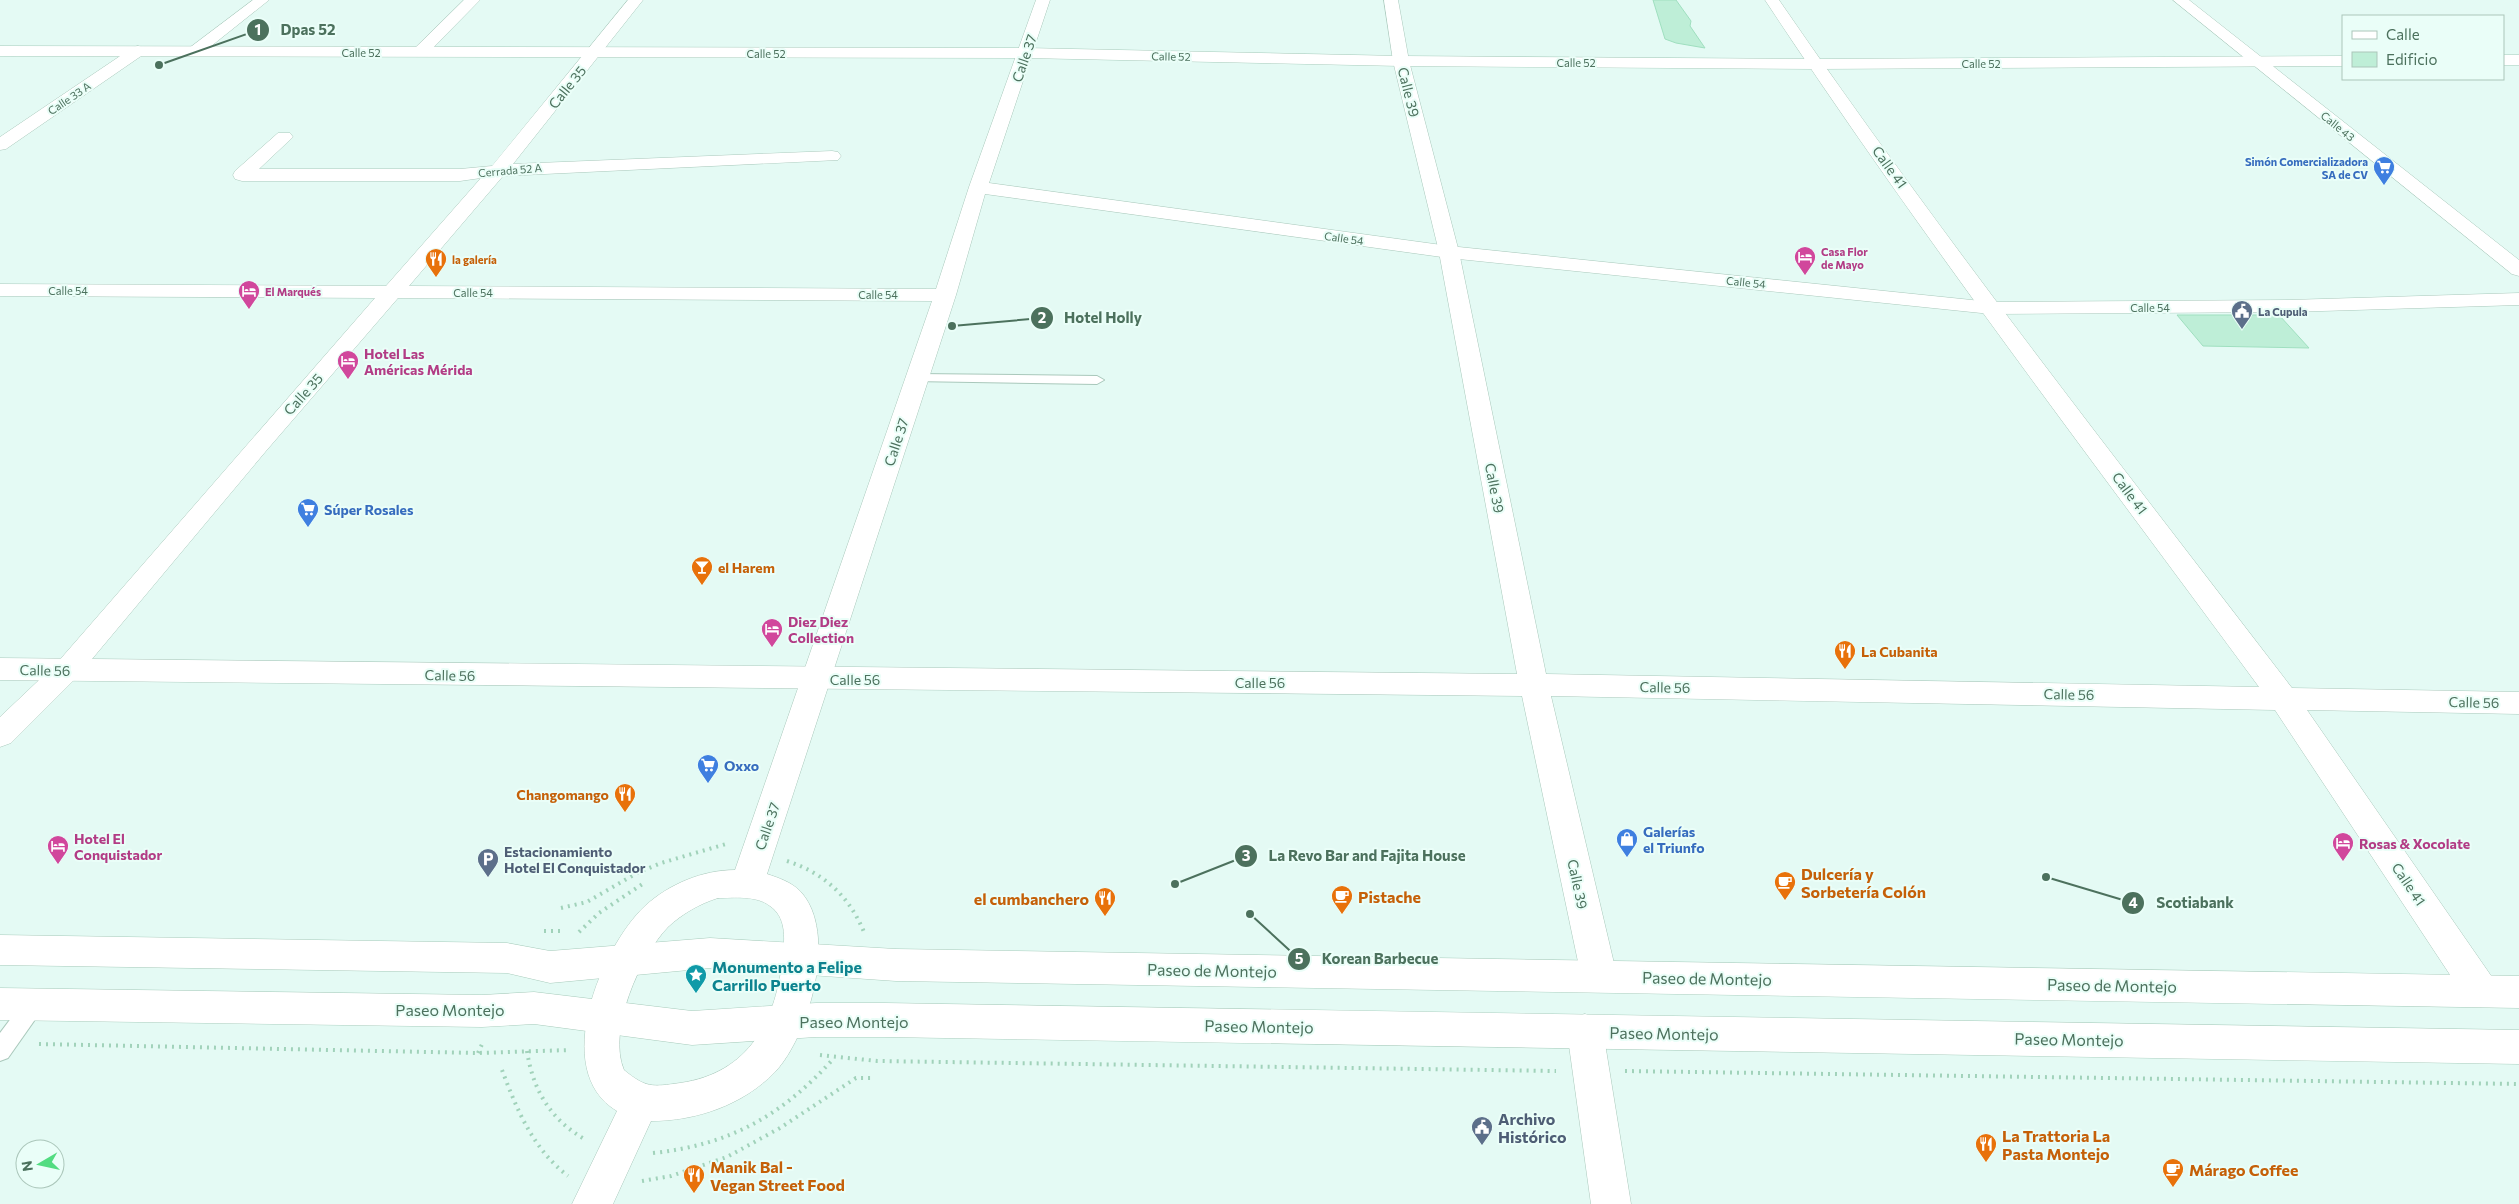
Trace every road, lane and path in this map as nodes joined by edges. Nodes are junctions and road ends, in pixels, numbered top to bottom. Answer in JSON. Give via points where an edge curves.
{"nodes":[{"id":1,"x":262,"y":0,"type":"edge"},
{"id":2,"x":473,"y":0,"type":"edge"},
{"id":3,"x":636,"y":0,"type":"edge"},
{"id":4,"x":1043,"y":0,"type":"edge"},
{"id":5,"x":1390,"y":0,"type":"edge"},
{"id":6,"x":1772,"y":0,"type":"edge"},
{"id":7,"x":2180,"y":0,"type":"edge"},
{"id":8,"x":0,"y":51,"type":"edge"},
{"id":9,"x":138,"y":51,"type":"junction"},
{"id":10,"x":194,"y":52,"type":"junction"},
{"id":11,"x":420,"y":52,"type":"junction"},
{"id":12,"x":595,"y":53,"type":"junction"},
{"id":13,"x":1026,"y":53,"type":"junction"},
{"id":14,"x":2504,"y":60,"type":"edge"},
{"id":15,"x":2519,"y":60,"type":"edge"},
{"id":16,"x":1401,"y":61,"type":"junction"},
{"id":17,"x":2342,"y":61,"type":"edge"},
{"id":18,"x":2258,"y":62,"type":"junction"},
{"id":19,"x":1816,"y":64,"type":"junction"},
{"id":20,"x":284,"y":137,"type":"dead end"},
{"id":21,"x":0,"y":145,"type":"edge"},
{"id":22,"x":832,"y":156,"type":"dead end"},
{"id":23,"x":498,"y":171,"type":"junction"},
{"id":24,"x":978,"y":187,"type":"junction"},
{"id":25,"x":1449,"y":252,"type":"junction"},
{"id":26,"x":2519,"y":270,"type":"edge"},
{"id":27,"x":0,"y":290,"type":"edge"},
{"id":28,"x":394,"y":292,"type":"junction"},
{"id":29,"x":945,"y":295,"type":"junction"},
{"id":30,"x":2519,"y":299,"type":"edge"},
{"id":31,"x":1991,"y":308,"type":"junction"},
{"id":32,"x":917,"y":378,"type":"junction"},
{"id":33,"x":1097,"y":380,"type":"dead end"},
{"id":34,"x":0,"y":669,"type":"edge"},
{"id":35,"x":67,"y":670,"type":"junction"},
{"id":36,"x":817,"y":679,"type":"junction"},
{"id":37,"x":1534,"y":685,"type":"junction"},
{"id":38,"x":2283,"y":698,"type":"junction"},
{"id":39,"x":2519,"y":703,"type":"edge"},
{"id":40,"x":0,"y":735,"type":"edge"},
{"id":41,"x":734,"y":842,"type":"dead end"},
{"id":42,"x":779,"y":859,"type":"dead end"},
{"id":43,"x":647,"y":882,"type":"dead end"},
{"id":44,"x":746,"y":884,"type":"junction"},
{"id":45,"x":561,"y":908,"type":"dead end"},
{"id":46,"x":534,"y":931,"type":"dead end"},
{"id":47,"x":872,"y":936,"type":"dead end"},
{"id":48,"x":0,"y":950,"type":"edge"},
{"id":49,"x":800,"y":959,"type":"junction"},
{"id":50,"x":625,"y":960,"type":"junction"},
{"id":51,"x":1599,"y":976,"type":"junction"},
{"id":52,"x":2481,"y":991,"type":"junction"},
{"id":53,"x":2519,"y":992,"type":"edge"},
{"id":54,"x":17,"y":1004,"type":"edge"},
{"id":55,"x":606,"y":1018,"type":"junction"},
{"id":56,"x":786,"y":1022,"type":"junction"},
{"id":57,"x":1585,"y":1031,"type":"junction"},
{"id":58,"x":3,"y":1047,"type":"edge"},
{"id":59,"x":547,"y":1047,"type":"dead end"},
{"id":60,"x":2519,"y":1047,"type":"edge"},
{"id":61,"x":527,"y":1051,"type":"junction"},
{"id":62,"x":815,"y":1055,"type":"dead end"},
{"id":63,"x":834,"y":1057,"type":"junction"},
{"id":64,"x":502,"y":1070,"type":"dead end"},
{"id":65,"x":1563,"y":1071,"type":"dead end"},
{"id":66,"x":1621,"y":1071,"type":"dead end"},
{"id":67,"x":873,"y":1078,"type":"dead end"},
{"id":68,"x":2519,"y":1084,"type":"edge"},
{"id":69,"x":640,"y":1103,"type":"junction"},
{"id":70,"x":585,"y":1139,"type":"dead end"},
{"id":71,"x":646,"y":1154,"type":"dead end"},
{"id":72,"x":568,"y":1176,"type":"dead end"},
{"id":73,"x":636,"y":1182,"type":"dead end"},
{"id":74,"x":592,"y":1204,"type":"edge"},
{"id":75,"x":1611,"y":1204,"type":"edge"}],
"edges":[{"from":1,"to":10,"type":"street"},
{"from":2,"to":11,"type":"street"},
{"from":3,"to":12,"type":"street","name":"Calle 35"},
{"from":4,"to":13,"type":"street","name":"Calle 37"},
{"from":5,"to":16,"type":"street","name":"Calle 39"},
{"from":6,"to":19,"type":"street","name":"Calle 41"},
{"from":7,"to":18,"type":"street","name":"Calle 43"},
{"from":8,"to":9,"type":"street","name":"Calle 52"},
{"from":9,"to":10,"type":"street","name":"Calle 52"},
{"from":9,"to":21,"type":"street","name":"Calle 33 A"},
{"from":10,"to":11,"type":"street","name":"Calle 52"},
{"from":11,"to":12,"type":"street","name":"Calle 52"},
{"from":12,"to":13,"type":"street","name":"Calle 52"},
{"from":12,"to":23,"type":"street","name":"Calle 35"},
{"from":13,"to":16,"type":"street","name":"Calle 52"},
{"from":13,"to":24,"type":"street","name":"Calle 37"},
{"from":14,"to":15,"type":"street"},
{"from":16,"to":19,"type":"street","name":"Calle 52"},
{"from":16,"to":25,"type":"street","name":"Calle 39"},
{"from":17,"to":18,"type":"street","name":"Calle 52"},
{"from":18,"to":19,"type":"street","name":"Calle 52"},
{"from":18,"to":26,"type":"street","name":"Calle 43"},
{"from":19,"to":31,"type":"street","name":"Calle 41"},
{"from":20,"to":23,"type":"street","name":"Cerrada 52 A","via":[[242,175],[460,175]]},
{"from":22,"to":23,"type":"street","name":"Cerrada 52 A"},
{"from":23,"to":28,"type":"street","name":"Calle 35"},
{"from":24,"to":25,"type":"street","name":"Calle 54"},
{"from":24,"to":29,"type":"street","name":"Calle 37"},
{"from":25,"to":31,"type":"street","name":"Calle 54"},
{"from":25,"to":37,"type":"street","name":"Calle 39"},
{"from":27,"to":28,"type":"street","name":"Calle 54"},
{"from":28,"to":29,"type":"street","name":"Calle 54"},
{"from":28,"to":35,"type":"street","name":"Calle 35","via":[[256,446]]},
{"from":29,"to":32,"type":"street","name":"Calle 37"},
{"from":30,"to":31,"type":"street","name":"Calle 54","via":[[2289,306]]},
{"from":31,"to":38,"type":"street","name":"Calle 41"},
{"from":32,"to":33,"type":"lane"},
{"from":32,"to":36,"type":"street","name":"Calle 37"},
{"from":34,"to":35,"type":"street","name":"Calle 56"},
{"from":35,"to":36,"type":"street","name":"Calle 56"},
{"from":35,"to":40,"type":"street","name":"Calle 35"},
{"from":36,"to":37,"type":"street","name":"Calle 56"},
{"from":36,"to":44,"type":"street","name":"Calle 37"},
{"from":37,"to":38,"type":"street","name":"Calle 56"},
{"from":37,"to":51,"type":"street","name":"Calle 39"},
{"from":38,"to":39,"type":"street","name":"Calle 56"},
{"from":38,"to":52,"type":"street","name":"Calle 41"},
{"from":41,"to":45,"type":"path","via":[[661,863],[588,902]]},
{"from":42,"to":47,"type":"path","via":[[818,874],[836,887],[850,904],[865,936]]},
{"from":43,"to":46,"type":"path","via":[[599,912],[579,932]]},
{"from":44,"to":49,"type":"street","via":[[765,888],[788,902],[796,914],[799,928]]},
{"from":44,"to":50,"type":"street","via":[[718,884],[682,896],[642,934]]},
{"from":48,"to":50,"type":"street","via":[[507,958],[550,967]]},
{"from":49,"to":50,"type":"street","via":[[710,953]]},
{"from":49,"to":51,"type":"street","name":"Paseo de Montejo","via":[[896,965]]},
{"from":49,"to":56,"type":"street"},
{"from":50,"to":55,"type":"street"},
{"from":51,"to":52,"type":"street","name":"Paseo de Montejo"},
{"from":52,"to":53,"type":"street","name":"Paseo de Montejo"},
{"from":54,"to":55,"type":"street","name":"Paseo Montejo","via":[[482,1011],[534,1008]]},
{"from":54,"to":58,"type":"lane"},
{"from":55,"to":56,"type":"street","name":"Paseo Montejo","via":[[692,1028]]},
{"from":55,"to":69,"type":"street","via":[[601,1039],[602,1061],[608,1079],[619,1092]]},
{"from":56,"to":57,"type":"street","name":"Paseo Montejo","via":[[885,1020]]},
{"from":56,"to":69,"type":"street","via":[[775,1044],[757,1065],[720,1090],[697,1100],[668,1105]]},
{"from":57,"to":60,"type":"street","name":"Paseo Montejo"},
{"from":57,"to":75,"type":"street"},
{"from":58,"to":61,"type":"path"},
{"from":59,"to":61,"type":"path"},
{"from":61,"to":70,"type":"path","via":[[532,1080],[547,1108],[557,1120]]},
{"from":62,"to":63,"type":"path"},
{"from":63,"to":65,"type":"path","via":[[876,1061]]},
{"from":63,"to":71,"type":"path","via":[[799,1095],[746,1130],[689,1149]]},
{"from":64,"to":72,"type":"path","via":[[522,1116],[541,1148],[556,1168]]},
{"from":66,"to":68,"type":"path"},
{"from":67,"to":73,"type":"path","via":[[856,1078],[765,1138],[731,1154],[660,1180]]},
{"from":69,"to":74,"type":"street"}]}
